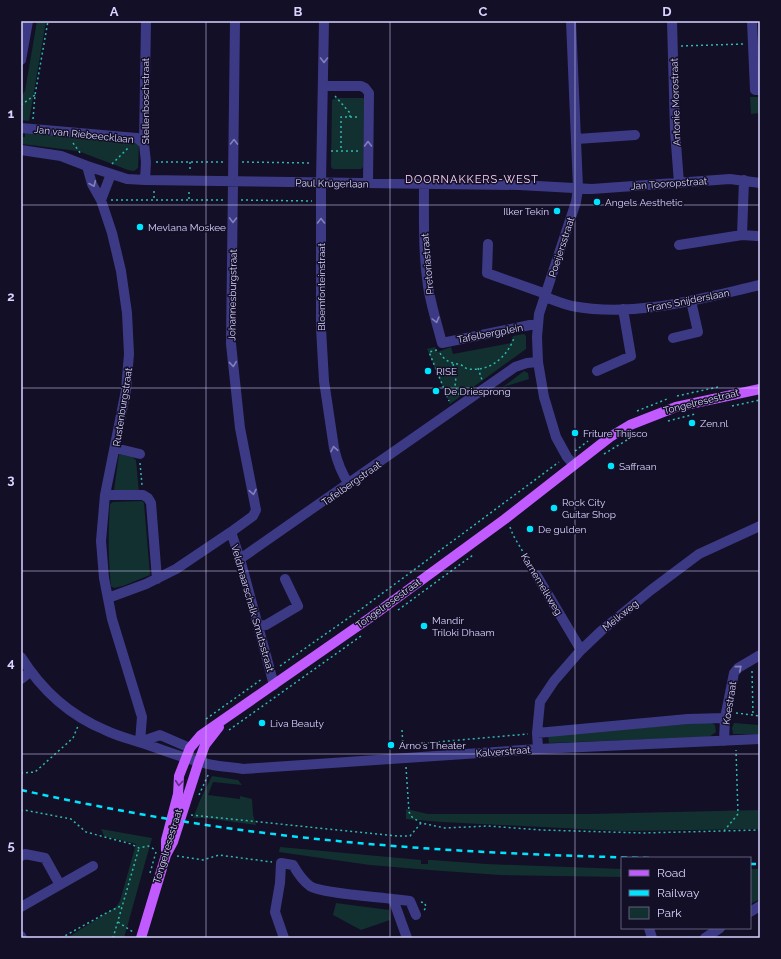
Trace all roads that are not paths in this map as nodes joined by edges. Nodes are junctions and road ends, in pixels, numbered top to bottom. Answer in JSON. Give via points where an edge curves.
{"nodes":[{"id":1,"x":28,"y":21,"type":"edge"},
{"id":2,"x":146,"y":21,"type":"edge"},
{"id":3,"x":235,"y":21,"type":"edge"},
{"id":4,"x":324,"y":21,"type":"edge"},
{"id":5,"x":571,"y":21,"type":"edge"},
{"id":6,"x":672,"y":21,"type":"edge"},
{"id":7,"x":752,"y":21,"type":"edge"},
{"id":8,"x":21,"y":60,"type":"edge"},
{"id":9,"x":327,"y":86,"type":"junction"},
{"id":10,"x":758,"y":90,"type":"edge"},
{"id":11,"x":21,"y":128,"type":"edge"},
{"id":12,"x":635,"y":135,"type":"dead end"},
{"id":13,"x":577,"y":139,"type":"junction"},
{"id":14,"x":141,"y":141,"type":"junction"},
{"id":15,"x":21,"y":150,"type":"edge"},
{"id":16,"x":84,"y":165,"type":"junction"},
{"id":17,"x":111,"y":174,"type":"junction"},
{"id":18,"x":146,"y":180,"type":"junction"},
{"id":19,"x":744,"y":180,"type":"junction"},
{"id":20,"x":233,"y":181,"type":"junction"},
{"id":21,"x":321,"y":182,"type":"junction"},
{"id":22,"x":368,"y":183,"type":"junction"},
{"id":23,"x":679,"y":183,"type":"junction"},
{"id":24,"x":760,"y":183,"type":"edge"},
{"id":25,"x":424,"y":184,"type":"junction"},
{"id":26,"x":578,"y":188,"type":"junction"},
{"id":27,"x":102,"y":200,"type":"junction"},
{"id":28,"x":742,"y":235,"type":"junction"},
{"id":29,"x":757,"y":236,"type":"dead end"},
{"id":30,"x":488,"y":244,"type":"dead end"},
{"id":31,"x":679,"y":245,"type":"dead end"},
{"id":32,"x":760,"y":285,"type":"edge"},
{"id":33,"x":546,"y":295,"type":"junction"},
{"id":34,"x":691,"y":301,"type":"junction"},
{"id":35,"x":623,"y":309,"type":"junction"},
{"id":36,"x":538,"y":325,"type":"junction"},
{"id":37,"x":673,"y":338,"type":"dead end"},
{"id":38,"x":442,"y":343,"type":"joint"},
{"id":39,"x":538,"y":362,"type":"junction"},
{"id":40,"x":597,"y":371,"type":"dead end"},
{"id":41,"x":760,"y":389,"type":"edge"},
{"id":42,"x":115,"y":448,"type":"junction"},
{"id":43,"x":140,"y":454,"type":"road end"},
{"id":44,"x":574,"y":465,"type":"junction"},
{"id":45,"x":349,"y":484,"type":"junction"},
{"id":46,"x":105,"y":495,"type":"junction"},
{"id":47,"x":760,"y":526,"type":"edge"},
{"id":48,"x":231,"y":532,"type":"junction"},
{"id":49,"x":240,"y":559,"type":"junction"},
{"id":50,"x":537,"y":576,"type":"road end"},
{"id":51,"x":158,"y":578,"type":"junction"},
{"id":52,"x":285,"y":579,"type":"dead end"},
{"id":53,"x":108,"y":598,"type":"junction"},
{"id":54,"x":258,"y":626,"type":"junction"},
{"id":55,"x":581,"y":650,"type":"junction"},
{"id":56,"x":21,"y":657,"type":"edge"},
{"id":57,"x":756,"y":657,"type":"edge"},
{"id":58,"x":30,"y":672,"type":"junction"},
{"id":59,"x":21,"y":679,"type":"edge"},
{"id":60,"x":274,"y":685,"type":"junction"},
{"id":61,"x":726,"y":715,"type":"junction"},
{"id":62,"x":224,"y":720,"type":"junction"},
{"id":63,"x":537,"y":733,"type":"junction"},
{"id":64,"x":760,"y":739,"type":"edge"},
{"id":65,"x":724,"y":741,"type":"junction"},
{"id":66,"x":140,"y":742,"type":"junction"},
{"id":67,"x":190,"y":748,"type":"junction"},
{"id":68,"x":538,"y":749,"type":"junction"},
{"id":69,"x":186,"y":758,"type":"junction"},
{"id":70,"x":199,"y":761,"type":"junction"},
{"id":71,"x":161,"y":852,"type":"junction"},
{"id":72,"x":21,"y":856,"type":"edge"},
{"id":73,"x":93,"y":866,"type":"dead end"},
{"id":74,"x":60,"y":885,"type":"junction"},
{"id":75,"x":393,"y":899,"type":"junction"},
{"id":76,"x":760,"y":906,"type":"edge"},
{"id":77,"x":21,"y":907,"type":"edge"},
{"id":78,"x":751,"y":911,"type":"edge"},
{"id":79,"x":416,"y":915,"type":"dead end"},
{"id":80,"x":718,"y":929,"type":"edge"},
{"id":81,"x":137,"y":935,"type":"edge"},
{"id":82,"x":284,"y":938,"type":"edge"},
{"id":83,"x":407,"y":938,"type":"edge"},
{"id":84,"x":705,"y":938,"type":"edge"}],
"edges":[{"from":1,"to":8,"type":"street"},
{"from":2,"to":14,"type":"street","name":"Stellenboschstraat"},
{"from":20,"to":3,"type":"street","name":"Johannesburgstraat","one_way":true},
{"from":4,"to":9,"type":"street","name":"Bloemfonteinstraat","one_way":true},
{"from":5,"to":13,"type":"street","name":"Poeijersstraat"},
{"from":6,"to":23,"type":"street","name":"Antonie Morostraat"},
{"from":7,"to":10,"type":"street"},
{"from":9,"to":21,"type":"street","name":"Bloemfonteinstraat"},
{"from":22,"to":9,"type":"street","one_way":true,"via":[[366,88]]},
{"from":11,"to":14,"type":"street","name":"Jan van Riebeecklaan"},
{"from":12,"to":13,"type":"street"},
{"from":13,"to":26,"type":"street","name":"Poeijersstraat"},
{"from":14,"to":18,"type":"street","name":"Stellenboschstraat","via":[[146,162]]},
{"from":15,"to":16,"type":"street","via":[[61,156]]},
{"from":16,"to":17,"type":"street","name":"Paul Krügerlaan"},
{"from":16,"to":27,"type":"street","name":"Rustenburgstraat","one_way":true},
{"from":17,"to":18,"type":"street","name":"Paul Krügerlaan","via":[[127,179]]},
{"from":17,"to":27,"type":"street"},
{"from":18,"to":20,"type":"street","name":"Paul Krügerlaan"},
{"from":19,"to":23,"type":"street","name":"Jan Tooropstraat"},
{"from":19,"to":24,"type":"street","name":"Jan Tooropstraat"},
{"from":19,"to":28,"type":"street"},
{"from":20,"to":21,"type":"street","name":"Paul Krügerlaan"},
{"from":20,"to":48,"type":"street","name":"Johannesburgstraat","one_way":true,"via":[[231,344],[240,428],[256,510],[253,516]]},
{"from":21,"to":22,"type":"street","name":"Paul Krügerlaan"},
{"from":45,"to":21,"type":"street","name":"Bloemfonteinstraat","one_way":true,"via":[[337,461],[324,381],[321,322]]},
{"from":22,"to":25,"type":"street","name":"Paul Krügerlaan"},
{"from":23,"to":26,"type":"street","name":"Jan Tooropstraat"},
{"from":25,"to":26,"type":"street","name":"Paul Krügerlaan"},
{"from":25,"to":38,"type":"street","name":"Pretoriastraat","one_way":true,"via":[[428,284]]},
{"from":26,"to":33,"type":"street","name":"Poeijersstraat","via":[[576,202]]},
{"from":27,"to":42,"type":"street","name":"Rustenburgstraat","via":[[119,258],[127,313],[128,370]]},
{"from":28,"to":29,"type":"street"},
{"from":28,"to":31,"type":"street"},
{"from":30,"to":33,"type":"street","name":"Frans Snijderslaan","via":[[487,273]]},
{"from":32,"to":34,"type":"street","name":"Frans Snijderslaan"},
{"from":33,"to":35,"type":"street","name":"Frans Snijderslaan","via":[[571,305]]},
{"from":33,"to":36,"type":"street","name":"Poeijersstraat"},
{"from":34,"to":35,"type":"street","name":"Frans Snijderslaan"},
{"from":34,"to":37,"type":"street","via":[[698,332]]},
{"from":35,"to":40,"type":"street","via":[[631,356]]},
{"from":36,"to":38,"type":"street","name":"Tafelbergplein"},
{"from":36,"to":39,"type":"street","name":"Poeijersstraat"},
{"from":39,"to":44,"type":"street","name":"Poeijersstraat","via":[[544,397],[556,437]]},
{"from":39,"to":45,"type":"street","name":"Tafelbergstraat","via":[[515,367]]},
{"from":41,"to":44,"type":"main road","name":"Tongelresestraat","via":[[676,407],[651,416],[610,437]]},
{"from":42,"to":43,"type":"street"},
{"from":42,"to":46,"type":"street","name":"Rustenburgstraat"},
{"from":44,"to":60,"type":"main road","name":"Tongelresestraat","via":[[371,617]]},
{"from":45,"to":49,"type":"street","name":"Tafelbergstraat"},
{"from":46,"to":51,"type":"street","via":[[143,495],[148,498],[151,503]]},
{"from":46,"to":53,"type":"street","name":"Rustenburgstraat","via":[[101,541]]},
{"from":47,"to":55,"type":"street","name":"Melkweg","via":[[699,554],[601,630]]},
{"from":48,"to":49,"type":"street","name":"Veldmaarschalk Smutsstraat"},
{"from":48,"to":51,"type":"street"},
{"from":49,"to":54,"type":"street","name":"Veldmaarschalk Smutsstraat"},
{"from":50,"to":55,"type":"street","name":"Karnemelkweg"},
{"from":51,"to":53,"type":"street"},
{"from":52,"to":54,"type":"street","via":[[298,606],[266,625]]},
{"from":53,"to":66,"type":"street","name":"Rustenburgstraat","via":[[142,717]]},
{"from":54,"to":60,"type":"street","name":"Veldmaarschalk Smutsstraat"},
{"from":55,"to":63,"type":"street","name":"Melkweg","via":[[554,681],[540,702]]},
{"from":56,"to":58,"type":"street","name":"Kalverstraat"},
{"from":61,"to":57,"type":"street","name":"Koestraat","one_way":true,"via":[[734,673]]},
{"from":58,"to":59,"type":"street"},
{"from":58,"to":66,"type":"street","name":"Kalverstraat","via":[[61,704],[82,719],[106,731]]},
{"from":60,"to":62,"type":"main road","name":"Tongelresestraat"},
{"from":61,"to":63,"type":"street","name":"Kalverstraat"},
{"from":61,"to":65,"type":"street","name":"Koestraat"},
{"from":62,"to":67,"type":"main road","name":"Tongelresestraat","via":[[202,735]]},
{"from":62,"to":70,"type":"main road","name":"Tongelresestraat","via":[[205,745]]},
{"from":63,"to":68,"type":"street","name":"Melkweg"},
{"from":64,"to":65,"type":"street","name":"Kalverstraat"},
{"from":65,"to":68,"type":"street","name":"Kalverstraat"},
{"from":66,"to":67,"type":"street","via":[[160,736]]},
{"from":66,"to":69,"type":"street","name":"Kalverstraat"},
{"from":67,"to":69,"type":"main road","name":"Tongelresestraat"},
{"from":68,"to":70,"type":"street","name":"Kalverstraat","via":[[243,769]]},
{"from":69,"to":70,"type":"street","name":"Kalverstraat"},
{"from":69,"to":71,"type":"main road","name":"Tongelresestraat","one_way":true,"via":[[179,776],[178,794]]},
{"from":70,"to":71,"type":"main road","name":"Tongelresestraat","via":[[173,842]]},
{"from":71,"to":81,"type":"main road","name":"Tongelresestraat"},
{"from":72,"to":74,"type":"street","via":[[25,854],[45,858]]},
{"from":73,"to":74,"type":"street"},
{"from":74,"to":77,"type":"street"},
{"from":75,"to":79,"type":"street","via":[[410,901]]},
{"from":75,"to":82,"type":"street","via":[[311,887],[293,864],[281,863],[275,912]]},
{"from":75,"to":83,"type":"street"},
{"from":76,"to":78,"type":"street"},
{"from":80,"to":84,"type":"street"}]}
